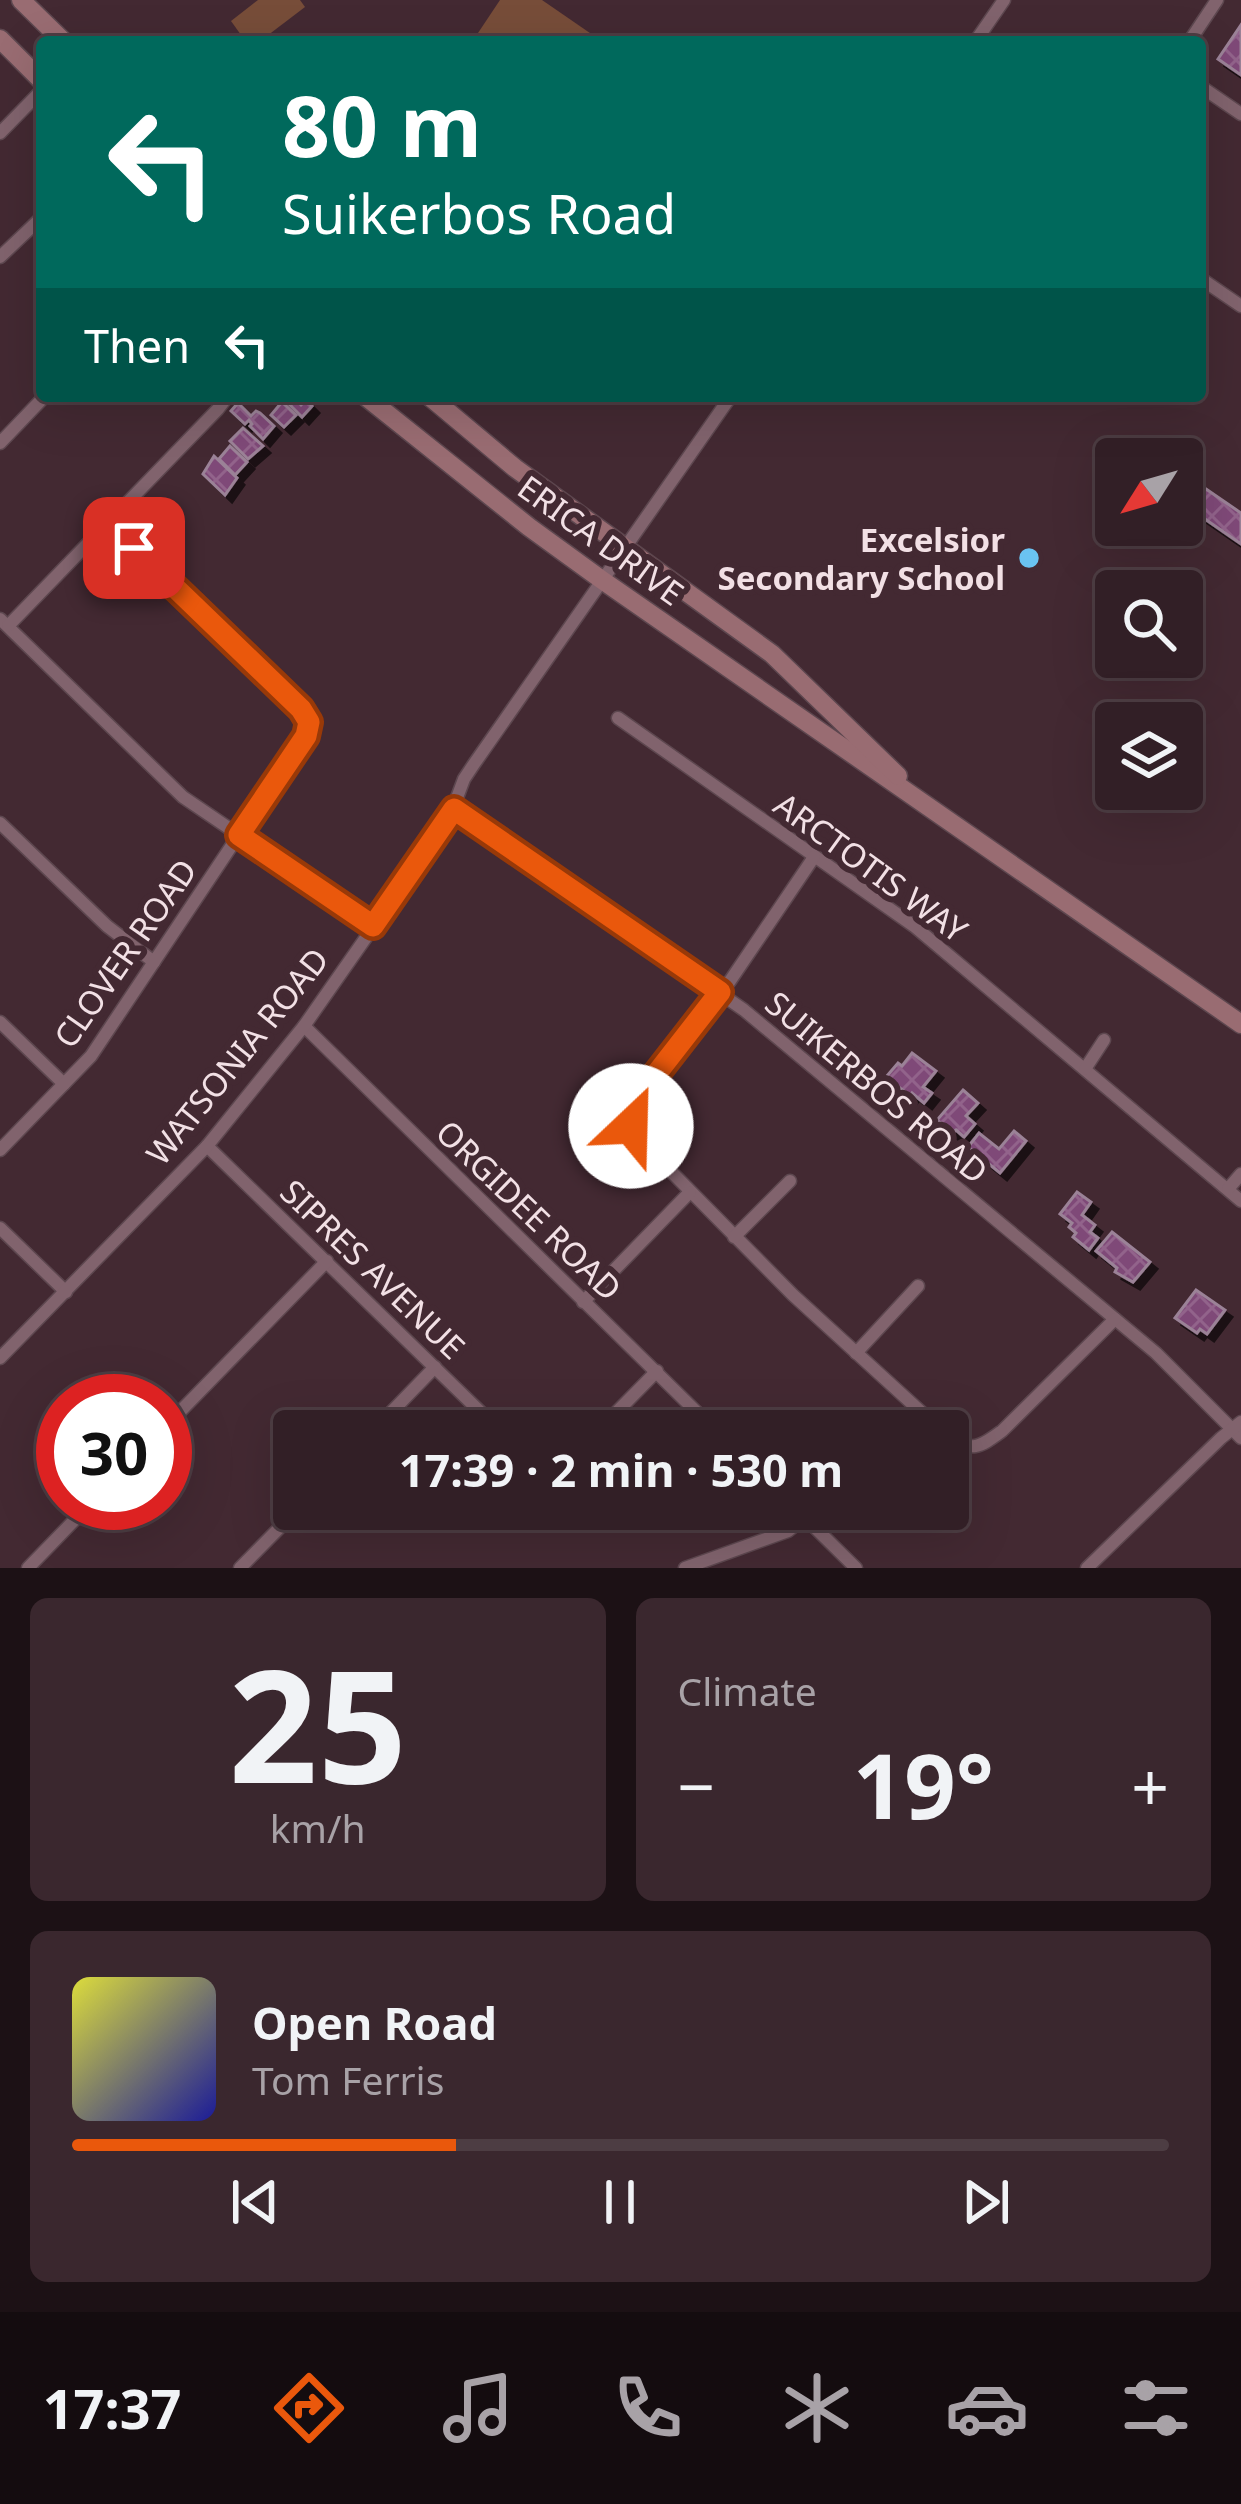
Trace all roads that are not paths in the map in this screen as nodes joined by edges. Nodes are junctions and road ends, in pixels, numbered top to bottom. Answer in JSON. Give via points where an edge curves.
{"nodes":[{"id":1,"x":21,"y":0,"type":"edge"},
{"id":2,"x":1004,"y":0,"type":"edge"},
{"id":3,"x":1217,"y":0,"type":"edge"},
{"id":4,"x":58,"y":36,"type":"edge"},
{"id":5,"x":979,"y":36,"type":"edge"},
{"id":6,"x":1193,"y":36,"type":"edge"},
{"id":7,"x":0,"y":39,"type":"edge"},
{"id":8,"x":36,"y":75,"type":"edge"},
{"id":9,"x":1206,"y":90,"type":"edge"},
{"id":10,"x":36,"y":96,"type":"edge"},
{"id":11,"x":1241,"y":114,"type":"edge"},
{"id":12,"x":0,"y":134,"type":"edge"},
{"id":13,"x":36,"y":223,"type":"edge"},
{"id":14,"x":0,"y":257,"type":"edge"},
{"id":15,"x":1206,"y":282,"type":"edge"},
{"id":16,"x":1241,"y":306,"type":"edge"},
{"id":17,"x":40,"y":402,"type":"edge"},
{"id":18,"x":223,"y":402,"type":"edge"},
{"id":19,"x":373,"y":402,"type":"edge"},
{"id":20,"x":436,"y":402,"type":"edge"},
{"id":21,"x":726,"y":402,"type":"edge"},
{"id":22,"x":0,"y":443,"type":"edge"},
{"id":23,"x":109,"y":523,"type":"junction"},
{"id":24,"x":625,"y":549,"type":"junction"},
{"id":25,"x":602,"y":580,"type":"junction"},
{"id":26,"x":4,"y":622,"type":"edge"},
{"id":27,"x":618,"y":718,"type":"dead end"},
{"id":28,"x":927,"y":805,"type":"junction"},
{"id":29,"x":454,"y":809,"type":"junction"},
{"id":30,"x":0,"y":823,"type":"edge"},
{"id":31,"x":239,"y":835,"type":"junction"},
{"id":32,"x":814,"y":856,"type":"junction"},
{"id":33,"x":373,"y":926,"type":"junction"},
{"id":34,"x":154,"y":962,"type":"junction"},
{"id":35,"x":720,"y":992,"type":"junction"},
{"id":36,"x":0,"y":1022,"type":"edge"},
{"id":37,"x":1241,"y":1024,"type":"edge"},
{"id":38,"x":304,"y":1026,"type":"junction"},
{"id":39,"x":1104,"y":1040,"type":"dead end"},
{"id":40,"x":1085,"y":1070,"type":"junction"},
{"id":41,"x":64,"y":1084,"type":"junction"},
{"id":42,"x":207,"y":1146,"type":"junction"},
{"id":43,"x":0,"y":1150,"type":"edge"},
{"id":44,"x":1241,"y":1174,"type":"edge"},
{"id":45,"x":790,"y":1181,"type":"dead end"},
{"id":46,"x":1228,"y":1189,"type":"junction"},
{"id":47,"x":690,"y":1192,"type":"junction"},
{"id":48,"x":1241,"y":1201,"type":"edge"},
{"id":49,"x":0,"y":1228,"type":"edge"},
{"id":50,"x":734,"y":1237,"type":"junction"},
{"id":51,"x":328,"y":1261,"type":"junction"},
{"id":52,"x":918,"y":1286,"type":"dead end"},
{"id":53,"x":66,"y":1292,"type":"junction"},
{"id":54,"x":583,"y":1301,"type":"junction"},
{"id":55,"x":1114,"y":1318,"type":"junction"},
{"id":56,"x":856,"y":1353,"type":"junction"},
{"id":57,"x":0,"y":1358,"type":"edge"},
{"id":58,"x":435,"y":1367,"type":"junction"},
{"id":59,"x":657,"y":1371,"type":"junction"},
{"id":60,"x":192,"y":1400,"type":"edge"},
{"id":61,"x":393,"y":1410,"type":"edge"},
{"id":62,"x":479,"y":1410,"type":"edge"},
{"id":63,"x":619,"y":1410,"type":"edge"},
{"id":64,"x":695,"y":1410,"type":"edge"},
{"id":65,"x":919,"y":1410,"type":"edge"},
{"id":66,"x":1238,"y":1429,"type":"edge"},
{"id":67,"x":969,"y":1445,"type":"edge"},
{"id":68,"x":65,"y":1530,"type":"edge"},
{"id":69,"x":277,"y":1530,"type":"edge"},
{"id":70,"x":789,"y":1530,"type":"edge"},
{"id":71,"x":818,"y":1530,"type":"edge"},
{"id":72,"x":1102,"y":1553,"type":"junction"},
{"id":73,"x":28,"y":1568,"type":"edge"},
{"id":74,"x":240,"y":1568,"type":"edge"},
{"id":75,"x":685,"y":1568,"type":"edge"},
{"id":76,"x":856,"y":1568,"type":"edge"},
{"id":77,"x":1087,"y":1568,"type":"edge"},
{"id":78,"x":1117,"y":1568,"type":"edge"}],
"edges":[{"from":1,"to":4,"type":"main road"},
{"from":2,"to":5,"type":"street"},
{"from":3,"to":6,"type":"street"},
{"from":7,"to":8,"type":"main road"},
{"from":9,"to":11,"type":"street"},
{"from":10,"to":12,"type":"street"},
{"from":13,"to":14,"type":"street"},
{"from":15,"to":16,"type":"street"},
{"from":17,"to":22,"type":"street"},
{"from":18,"to":23,"type":"street"},
{"from":19,"to":25,"type":"main road","name":"ERICA DRIVE"},
{"from":20,"to":24,"type":"main road","name":"ERICA DRIVE"},
{"from":21,"to":24,"type":"street","name":"WATSONIA ROAD"},
{"from":23,"to":26,"type":"street"},
{"from":23,"to":31,"type":"street","name":"CLOVER ROAD","via":[[309,722]]},
{"from":24,"to":25,"type":"street","name":"WATSONIA ROAD"},
{"from":24,"to":28,"type":"main road","name":"ERICA DRIVE","via":[[772,653]]},
{"from":25,"to":28,"type":"main road","name":"ERICA DRIVE"},
{"from":25,"to":29,"type":"street","name":"WATSONIA ROAD","via":[[464,779]]},
{"from":26,"to":31,"type":"street","via":[[183,797]]},
{"from":27,"to":32,"type":"street","name":"ARCTOTIS WAY"},
{"from":28,"to":37,"type":"main road","name":"ERICA DRIVE"},
{"from":29,"to":33,"type":"street","name":"WATSONIA ROAD"},
{"from":29,"to":35,"type":"street","name":"SUIKERBOS ROAD"},
{"from":30,"to":34,"type":"street"},
{"from":31,"to":33,"type":"street"},
{"from":31,"to":34,"type":"street","name":"CLOVER ROAD"},
{"from":32,"to":35,"type":"street"},
{"from":32,"to":40,"type":"street","name":"ARCTOTIS WAY","via":[[914,926]]},
{"from":33,"to":38,"type":"street","name":"WATSONIA ROAD"},
{"from":34,"to":41,"type":"street","name":"CLOVER ROAD"},
{"from":35,"to":47,"type":"street","via":[[630,1115],[635,1136]]},
{"from":35,"to":55,"type":"street","name":"SUIKERBOS ROAD"},
{"from":36,"to":41,"type":"street"},
{"from":38,"to":42,"type":"street","name":"WATSONIA ROAD"},
{"from":38,"to":54,"type":"street","name":"ORGIDEE ROAD"},
{"from":39,"to":40,"type":"street"},
{"from":40,"to":46,"type":"street","name":"ARCTOTIS WAY"},
{"from":41,"to":43,"type":"street","name":"CLOVER ROAD"},
{"from":42,"to":51,"type":"street","name":"SIPRES AVENUE"},
{"from":42,"to":53,"type":"street","name":"WATSONIA ROAD"},
{"from":44,"to":46,"type":"street"},
{"from":45,"to":50,"type":"street"},
{"from":46,"to":48,"type":"street","name":"ARCTOTIS WAY"},
{"from":47,"to":50,"type":"street"},
{"from":47,"to":54,"type":"street"},
{"from":49,"to":53,"type":"street"},
{"from":50,"to":56,"type":"street"},
{"from":51,"to":58,"type":"street","name":"SIPRES AVENUE"},
{"from":51,"to":60,"type":"street"},
{"from":52,"to":56,"type":"street"},
{"from":53,"to":57,"type":"street","name":"WATSONIA ROAD"},
{"from":54,"to":59,"type":"street","name":"ORGIDEE ROAD"},
{"from":55,"to":66,"type":"street","name":"SUIKERBOS ROAD"},
{"from":55,"to":67,"type":"street","via":[[1002,1431]]},
{"from":56,"to":65,"type":"street"},
{"from":58,"to":61,"type":"street"},
{"from":58,"to":62,"type":"street","name":"SIPRES AVENUE"},
{"from":59,"to":63,"type":"street"},
{"from":59,"to":64,"type":"street","name":"ORGIDEE ROAD"},
{"from":66,"to":72,"type":"street"},
{"from":68,"to":73,"type":"street"},
{"from":69,"to":74,"type":"street"},
{"from":70,"to":75,"type":"street"},
{"from":71,"to":76,"type":"street"},
{"from":72,"to":77,"type":"street"},
{"from":72,"to":78,"type":"street"}]}
